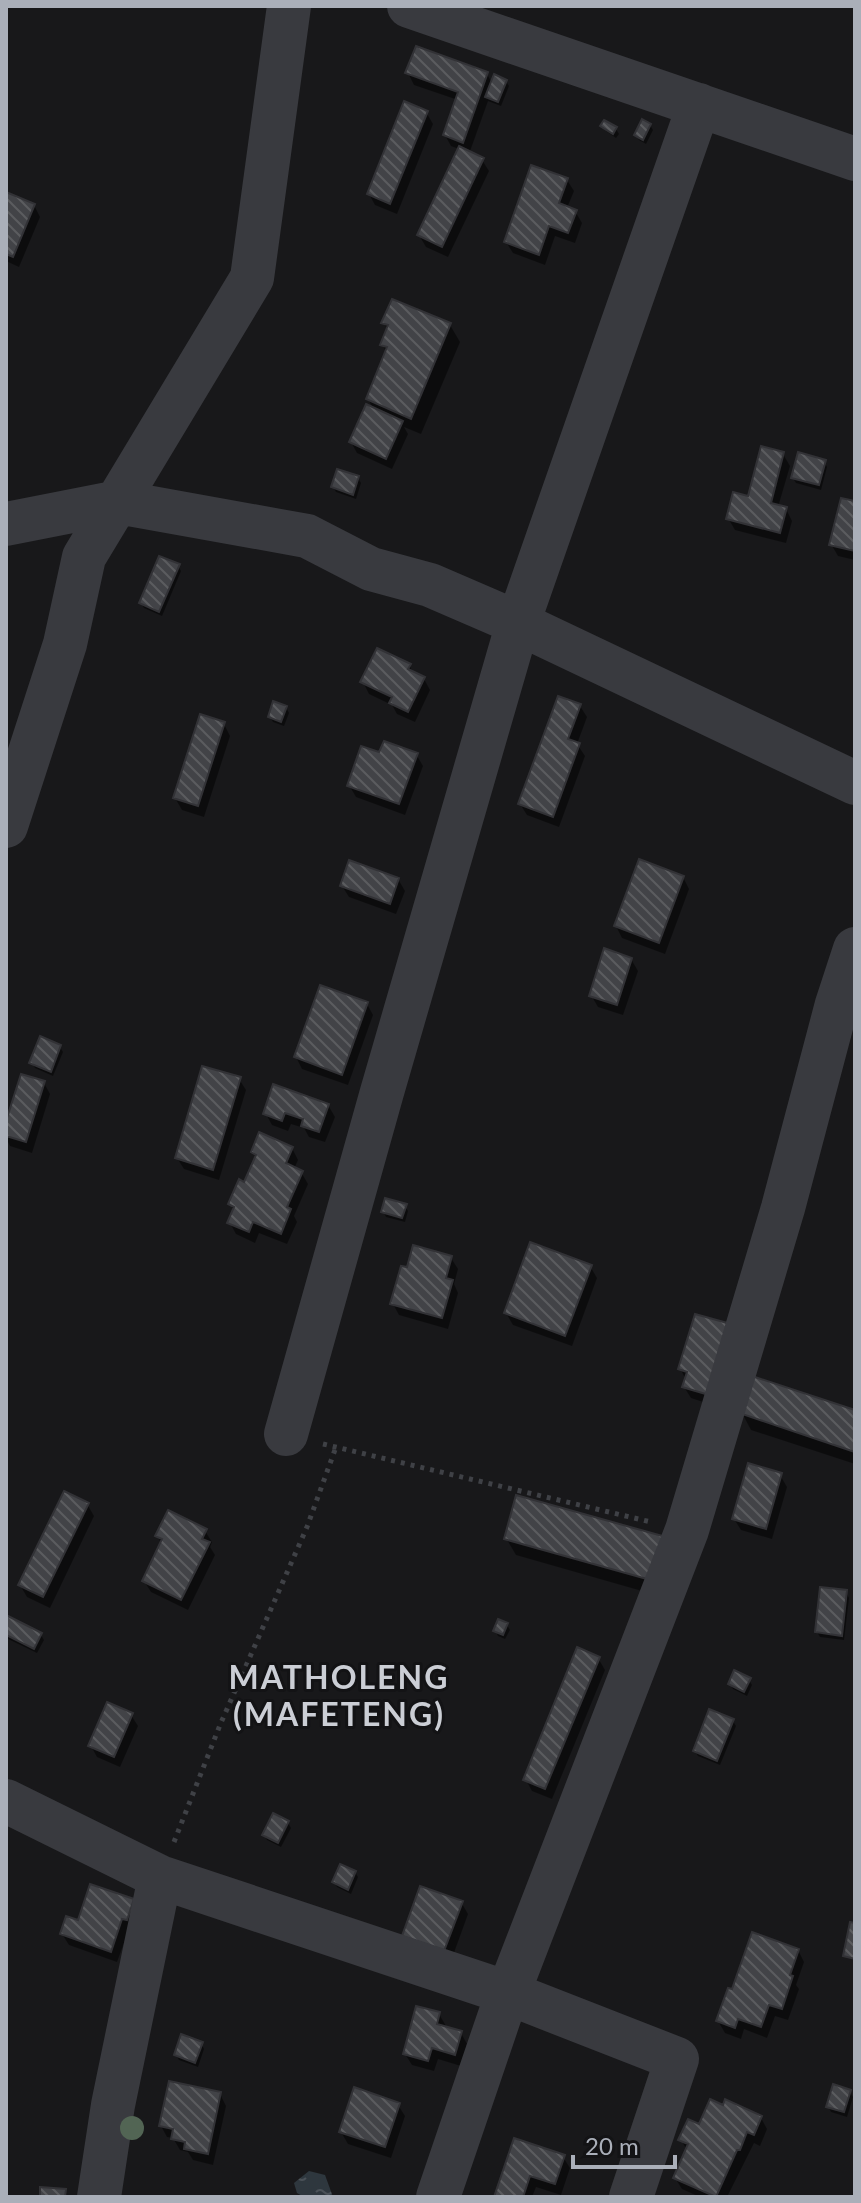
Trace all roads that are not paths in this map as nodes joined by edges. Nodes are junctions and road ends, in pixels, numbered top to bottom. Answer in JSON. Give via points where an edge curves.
{"nodes":[{"id":1,"x":289,"y":6,"type":"edge"},
{"id":2,"x":409,"y":6,"type":"edge"},
{"id":3,"x":699,"y":105,"type":"junction"},
{"id":4,"x":855,"y":159,"type":"edge"},
{"id":5,"x":118,"y":502,"type":"junction"},
{"id":6,"x":6,"y":524,"type":"edge"},
{"id":7,"x":518,"y":623,"type":"junction"},
{"id":8,"x":855,"y":783,"type":"edge"},
{"id":9,"x":6,"y":826,"type":"edge"},
{"id":10,"x":855,"y":949,"type":"edge"},
{"id":11,"x":286,"y":1434,"type":"road end"},
{"id":12,"x":6,"y":1801,"type":"edge"},
{"id":13,"x":160,"y":1877,"type":"junction"},
{"id":14,"x":508,"y":1993,"type":"junction"},
{"id":15,"x":99,"y":2197,"type":"edge"},
{"id":16,"x":438,"y":2197,"type":"edge"},
{"id":17,"x":631,"y":2197,"type":"edge"}],
"edges":[{"from":1,"to":5,"type":"street","via":[[252,278]]},
{"from":2,"to":3,"type":"street"},
{"from":3,"to":4,"type":"street"},
{"from":3,"to":7,"type":"street"},
{"from":5,"to":6,"type":"street"},
{"from":5,"to":7,"type":"street","via":[[307,536],[371,569],[430,585]]},
{"from":5,"to":9,"type":"street","via":[[84,557],[65,644]]},
{"from":7,"to":8,"type":"street"},
{"from":7,"to":11,"type":"street"},
{"from":10,"to":14,"type":"street","via":[[687,1530]]},
{"from":12,"to":13,"type":"street"},
{"from":13,"to":14,"type":"street"},
{"from":13,"to":15,"type":"street"},
{"from":14,"to":16,"type":"street"},
{"from":14,"to":17,"type":"street","via":[[677,2059]]}]}
